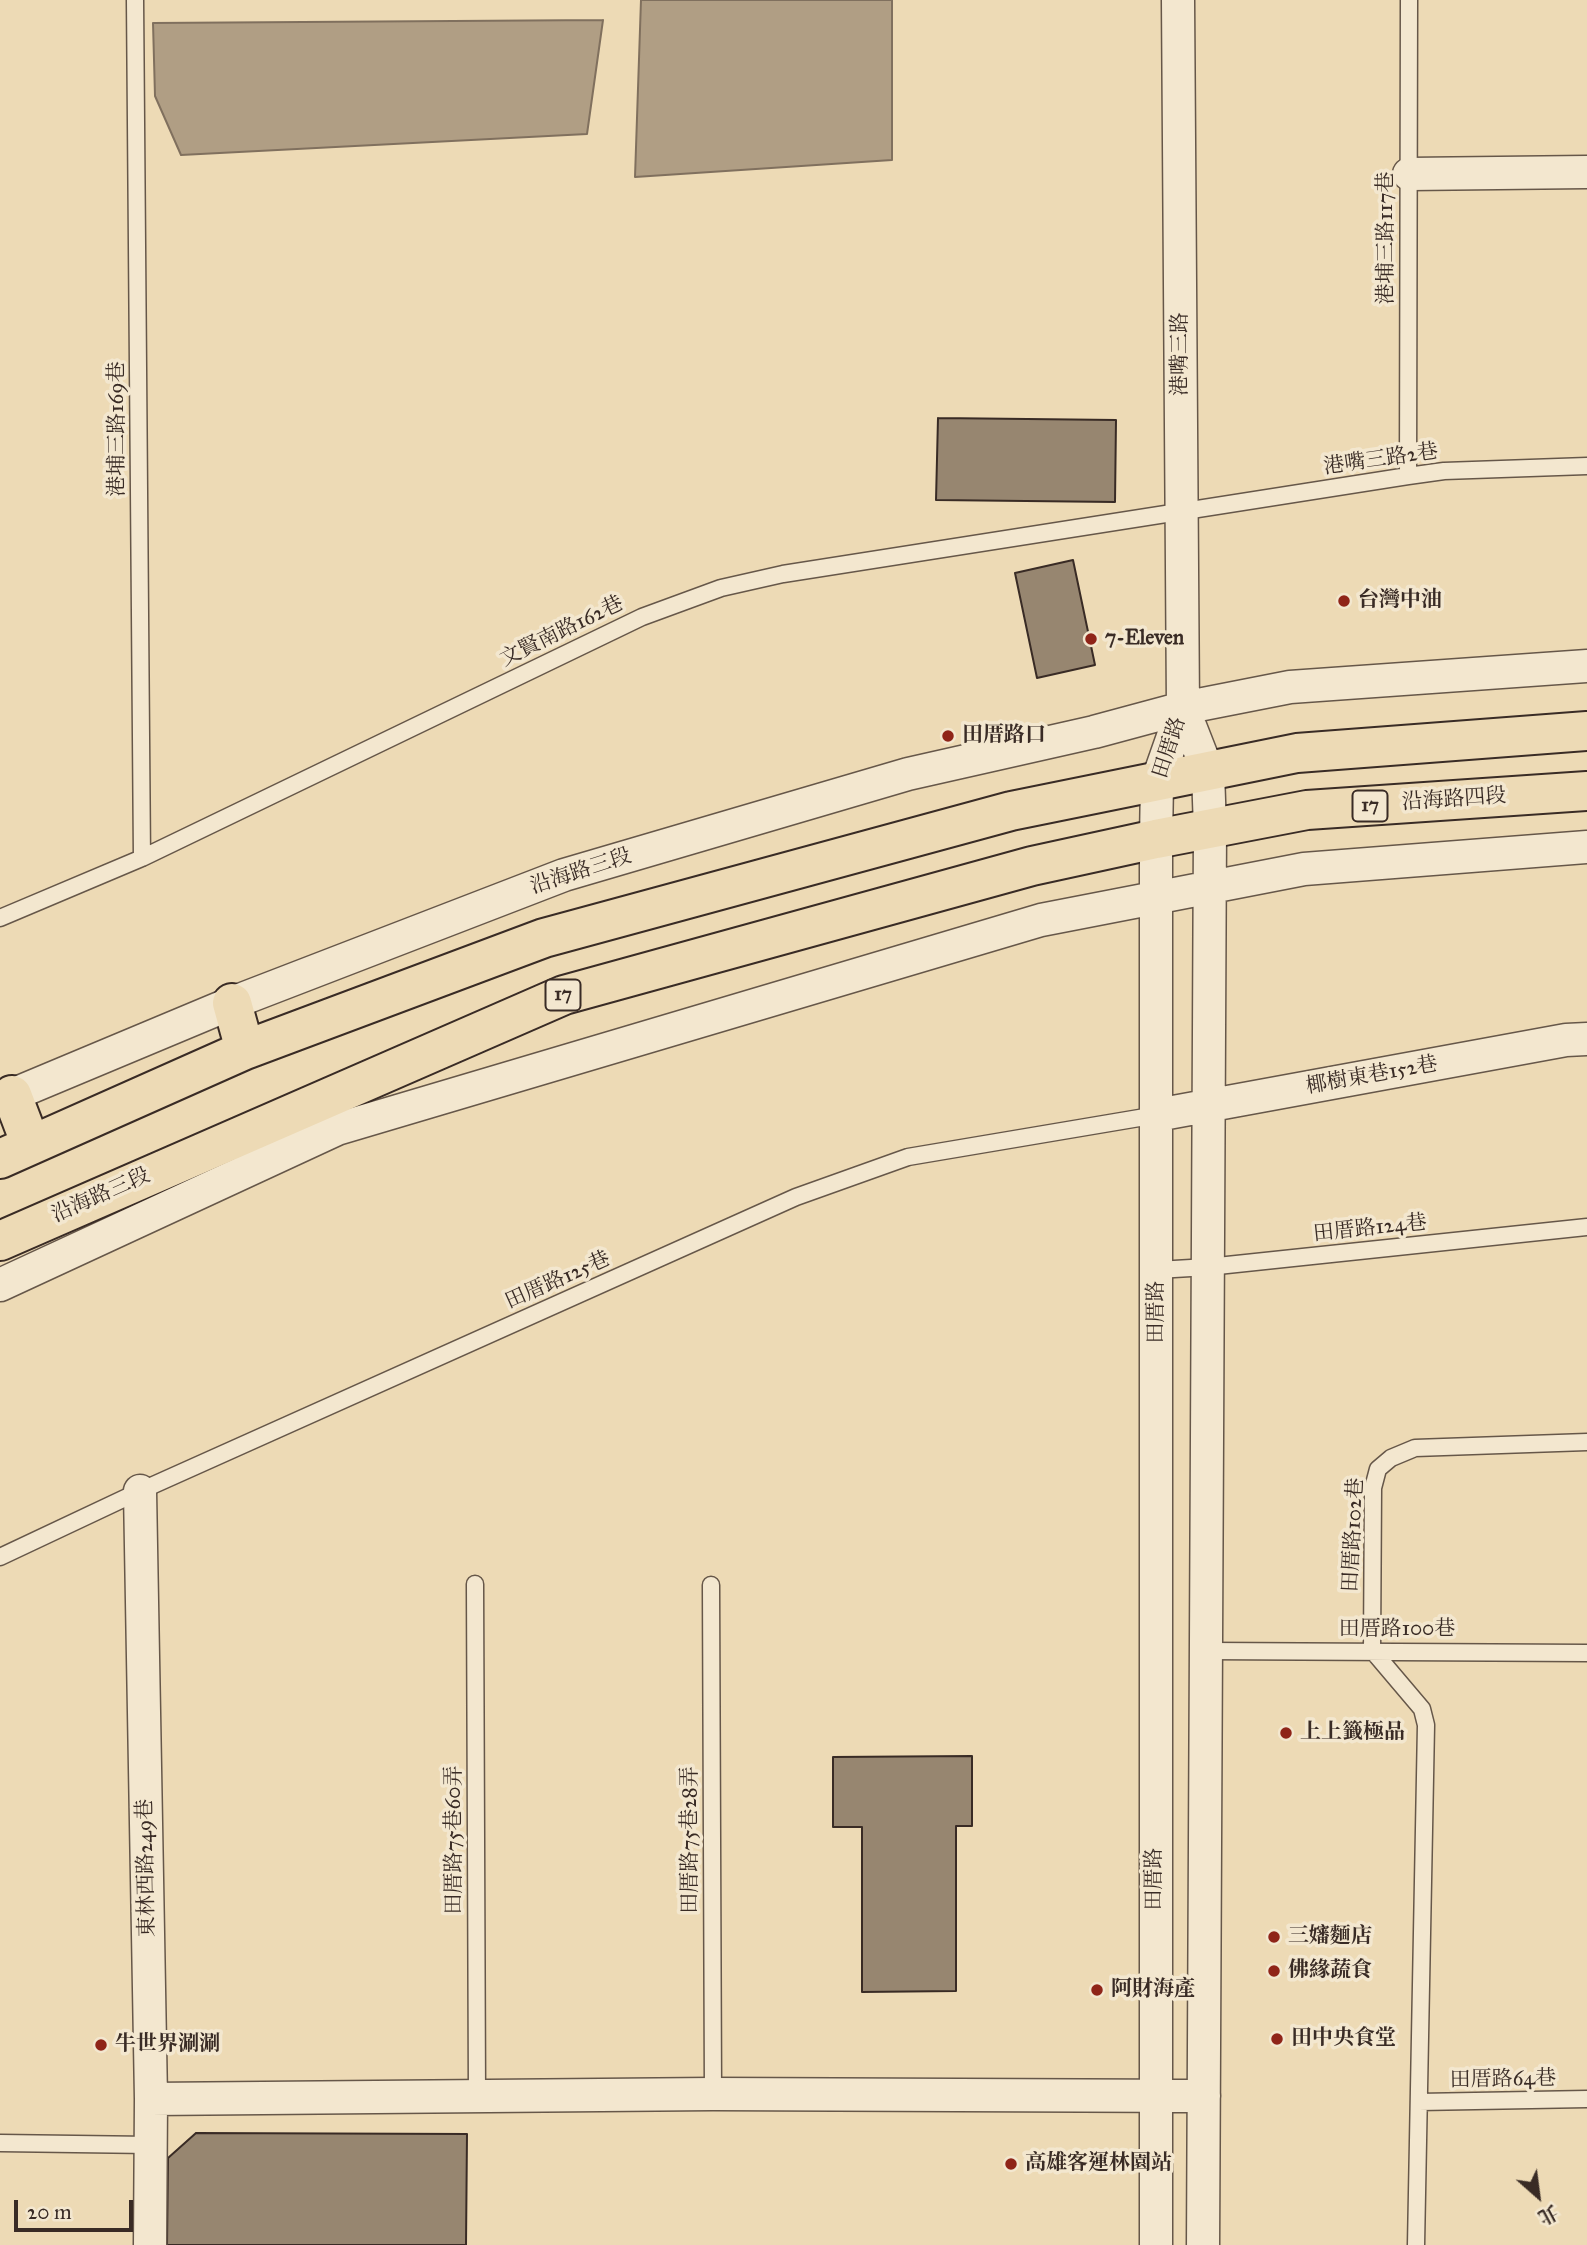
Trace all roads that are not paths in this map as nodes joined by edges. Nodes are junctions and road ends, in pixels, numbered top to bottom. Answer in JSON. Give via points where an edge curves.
{"nodes":[{"id":1,"x":135,"y":0,"type":"edge"},
{"id":2,"x":1178,"y":0,"type":"edge"},
{"id":3,"x":1409,"y":0,"type":"edge"},
{"id":4,"x":1587,"y":172,"type":"edge"},
{"id":5,"x":1409,"y":174,"type":"junction"},
{"id":6,"x":1587,"y":466,"type":"edge"},
{"id":7,"x":1408,"y":476,"type":"junction"},
{"id":8,"x":1182,"y":510,"type":"junction"},
{"id":9,"x":1587,"y":666,"type":"edge"},
{"id":10,"x":1184,"y":708,"type":"junction"},
{"id":11,"x":1587,"y":731,"type":"edge"},
{"id":12,"x":1208,"y":772,"type":"junction"},
{"id":13,"x":1157,"y":782,"type":"junction"},
{"id":14,"x":1587,"y":791,"type":"edge"},
{"id":15,"x":1210,"y":829,"type":"junction"},
{"id":16,"x":1156,"y":839,"type":"junction"},
{"id":17,"x":1587,"y":847,"type":"edge"},
{"id":18,"x":142,"y":858,"type":"junction"},
{"id":19,"x":1210,"y":887,"type":"junction"},
{"id":20,"x":1157,"y":898,"type":"junction"},
{"id":21,"x":0,"y":918,"type":"edge"},
{"id":22,"x":232,"y":1003,"type":"junction"},
{"id":23,"x":1587,"y":1039,"type":"edge"},
{"id":24,"x":245,"y":1050,"type":"junction"},
{"id":25,"x":6,"y":1098,"type":"edge"},
{"id":26,"x":1209,"y":1105,"type":"junction"},
{"id":27,"x":1157,"y":1115,"type":"junction"},
{"id":28,"x":16,"y":1152,"type":"edge"},
{"id":29,"x":1587,"y":1227,"type":"edge"},
{"id":30,"x":0,"y":1241,"type":"edge"},
{"id":31,"x":1208,"y":1267,"type":"junction"},
{"id":32,"x":1157,"y":1270,"type":"junction"},
{"id":33,"x":0,"y":1285,"type":"edge"},
{"id":34,"x":1587,"y":1442,"type":"edge"},
{"id":35,"x":140,"y":1491,"type":"junction"},
{"id":36,"x":0,"y":1557,"type":"edge"},
{"id":37,"x":475,"y":1584,"type":"dead end"},
{"id":38,"x":711,"y":1586,"type":"dead end"},
{"id":39,"x":1372,"y":1650,"type":"junction"},
{"id":40,"x":1206,"y":1651,"type":"junction"},
{"id":41,"x":1587,"y":1653,"type":"edge"},
{"id":42,"x":713,"y":2094,"type":"junction"},
{"id":43,"x":1155,"y":2095,"type":"junction"},
{"id":44,"x":477,"y":2096,"type":"junction"},
{"id":45,"x":1204,"y":2096,"type":"junction"},
{"id":46,"x":151,"y":2099,"type":"junction"},
{"id":47,"x":1587,"y":2099,"type":"edge"},
{"id":48,"x":1419,"y":2102,"type":"junction"},
{"id":49,"x":0,"y":2143,"type":"edge"},
{"id":50,"x":150,"y":2145,"type":"junction"},
{"id":51,"x":150,"y":2245,"type":"edge"},
{"id":52,"x":1156,"y":2245,"type":"edge"},
{"id":53,"x":1203,"y":2245,"type":"edge"},
{"id":54,"x":1416,"y":2245,"type":"edge"}],
"edges":[{"from":1,"to":18,"type":"lane","name":"港埔三路169巷"},
{"from":2,"to":8,"type":"street","name":"港嘴三路"},
{"from":3,"to":5,"type":"lane","name":"港埔三路117巷"},
{"from":4,"to":5,"type":"street"},
{"from":5,"to":7,"type":"lane","name":"港埔三路117巷"},
{"from":6,"to":7,"type":"lane","name":"港嘴三路2巷"},
{"from":7,"to":8,"type":"lane","name":"港嘴三路2巷"},
{"from":8,"to":10,"type":"street","name":"港嘴三路"},
{"from":8,"to":18,"type":"lane","name":"文賢南路162巷","via":[[721,588],[642,617]]},
{"from":9,"to":10,"type":"street","via":[[1290,687]]},
{"from":10,"to":12,"type":"street","name":"田厝路"},
{"from":10,"to":13,"type":"street","name":"田厝路"},
{"from":10,"to":22,"type":"street","name":"沿海路三段","via":[[908,774],[564,874]]},
{"from":11,"to":12,"type":"main road","via":[[1297,752]]},
{"from":12,"to":13,"type":"main road"},
{"from":12,"to":15,"type":"street","name":"田厝路"},
{"from":13,"to":16,"type":"street","name":"田厝路"},
{"from":13,"to":24,"type":"main road","via":[[1011,811],[544,938]]},
{"from":14,"to":15,"type":"main road","name":"沿海路四段","number":"17","via":[[1307,810]]},
{"from":15,"to":16,"type":"main road","name":"沿海路四段","number":"17"},
{"from":15,"to":19,"type":"street","name":"田厝路"},
{"from":16,"to":20,"type":"street","name":"田厝路"},
{"from":16,"to":30,"type":"main road","name":"沿海路三段","number":"17","via":[[1032,866],[564,995]]},
{"from":17,"to":19,"type":"street","via":[[1304,870]]},
{"from":18,"to":21,"type":"lane","name":"文賢南路162巷"},
{"from":19,"to":20,"type":"street"},
{"from":19,"to":26,"type":"street","name":"田厝路"},
{"from":20,"to":27,"type":"street","name":"田厝路"},
{"from":20,"to":33,"type":"street","name":"沿海路三段","via":[[1041,920],[337,1129]]},
{"from":22,"to":24,"type":"main road"},
{"from":22,"to":25,"type":"street","name":"沿海路三段"},
{"from":23,"to":26,"type":"street","name":"椰樹東巷152巷"},
{"from":24,"to":28,"type":"main road"},
{"from":25,"to":28,"type":"main road"},
{"from":26,"to":27,"type":"street","name":"椰樹東巷152巷"},
{"from":26,"to":31,"type":"street","name":"田厝路"},
{"from":27,"to":32,"type":"street","name":"田厝路"},
{"from":27,"to":35,"type":"lane","name":"田厝路125巷","via":[[908,1157],[796,1197]]},
{"from":29,"to":31,"type":"lane","name":"田厝路124巷"},
{"from":31,"to":32,"type":"lane","name":"田厝路124巷"},
{"from":31,"to":40,"type":"street","name":"田厝路"},
{"from":32,"to":43,"type":"street","name":"田厝路"},
{"from":34,"to":39,"type":"lane","name":"田厝路102巷","via":[[1415,1448],[1378,1469],[1373,1488]]},
{"from":35,"to":36,"type":"lane","name":"田厝路125巷"},
{"from":35,"to":46,"type":"street","name":"東林西路249巷"},
{"from":37,"to":44,"type":"lane","name":"田厝路75巷60弄"},
{"from":38,"to":42,"type":"lane","name":"田厝路75巷28弄"},
{"from":39,"to":40,"type":"lane","name":"田厝路100巷"},
{"from":39,"to":41,"type":"lane","name":"田厝路100巷"},
{"from":39,"to":48,"type":"lane","via":[[1422,1709],[1426,1725]]},
{"from":40,"to":45,"type":"street","name":"田厝路"},
{"from":42,"to":43,"type":"street"},
{"from":42,"to":44,"type":"street"},
{"from":43,"to":45,"type":"street"},
{"from":43,"to":52,"type":"street","name":"田厝路"},
{"from":44,"to":46,"type":"street"},
{"from":45,"to":53,"type":"street","name":"田厝路"},
{"from":46,"to":50,"type":"street","name":"東林西路249巷"},
{"from":47,"to":48,"type":"lane","name":"田厝路64巷"},
{"from":48,"to":54,"type":"lane"},
{"from":49,"to":50,"type":"lane"},
{"from":50,"to":51,"type":"street","name":"東林西路249巷"}]}
